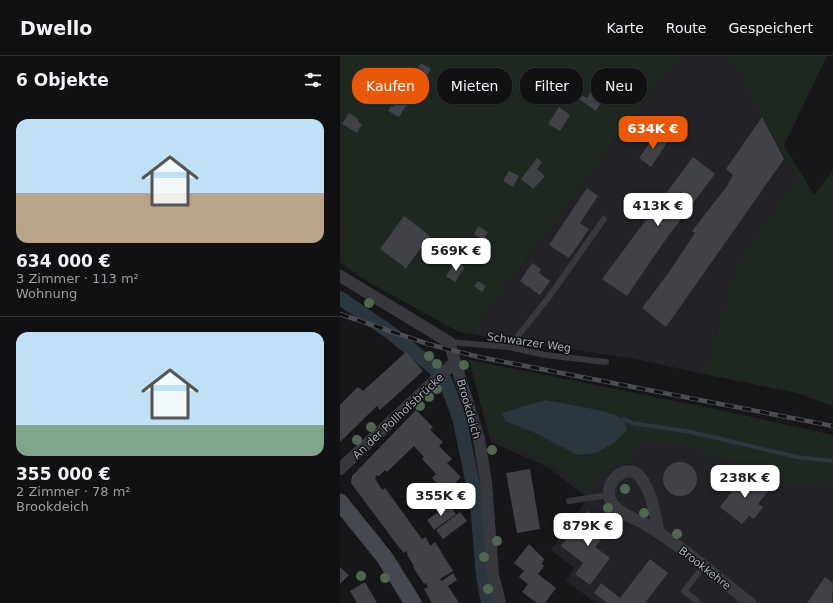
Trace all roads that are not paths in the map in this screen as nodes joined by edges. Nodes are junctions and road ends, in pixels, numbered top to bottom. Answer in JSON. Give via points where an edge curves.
{"nodes":[{"id":1,"x":604,"y":219,"type":"dead end"},
{"id":2,"x":340,"y":276,"type":"edge"},
{"id":3,"x":449,"y":342,"type":"junction"},
{"id":4,"x":509,"y":347,"type":"junction"},
{"id":5,"x":455,"y":362,"type":"junction"},
{"id":6,"x":606,"y":362,"type":"dead end"},
{"id":7,"x":340,"y":469,"type":"edge"},
{"id":8,"x":609,"y":496,"type":"junction"},
{"id":9,"x":569,"y":501,"type":"dead end"},
{"id":10,"x":340,"y":502,"type":"edge"},
{"id":11,"x":659,"y":533,"type":"junction"},
{"id":12,"x":703,"y":567,"type":"junction"},
{"id":13,"x":413,"y":603,"type":"edge"},
{"id":14,"x":500,"y":603,"type":"edge"},
{"id":15,"x":696,"y":603,"type":"edge"},
{"id":16,"x":750,"y":603,"type":"edge"}],
"edges":[{"from":1,"to":4,"type":"lane","via":[[549,297]]},
{"from":2,"to":3,"type":"street"},
{"from":3,"to":4,"type":"lane","name":"Schwarzer Weg"},
{"from":3,"to":5,"type":"street","name":"Brookdeich"},
{"from":4,"to":6,"type":"lane","name":"Schwarzer Weg","via":[[545,355]]},
{"from":5,"to":7,"type":"street","name":"An der Pollhofsbrücke"},
{"from":5,"to":14,"type":"street","name":"Brookdeich","via":[[479,439],[486,482],[493,574]]},
{"from":8,"to":9,"type":"lane"},
{"from":8,"to":11,"type":"street","name":"Brookkehre","via":[[619,510]]},
{"from":8,"to":11,"type":"street","via":[[609,487],[617,476],[622,473],[636,473],[646,485]]},
{"from":10,"to":13,"type":"main road","via":[[385,558]]},
{"from":11,"to":12,"type":"street","name":"Brookkehre"},
{"from":12,"to":15,"type":"lane","via":[[684,591],[698,601]]},
{"from":12,"to":16,"type":"street","name":"Brookkehre"}]}
